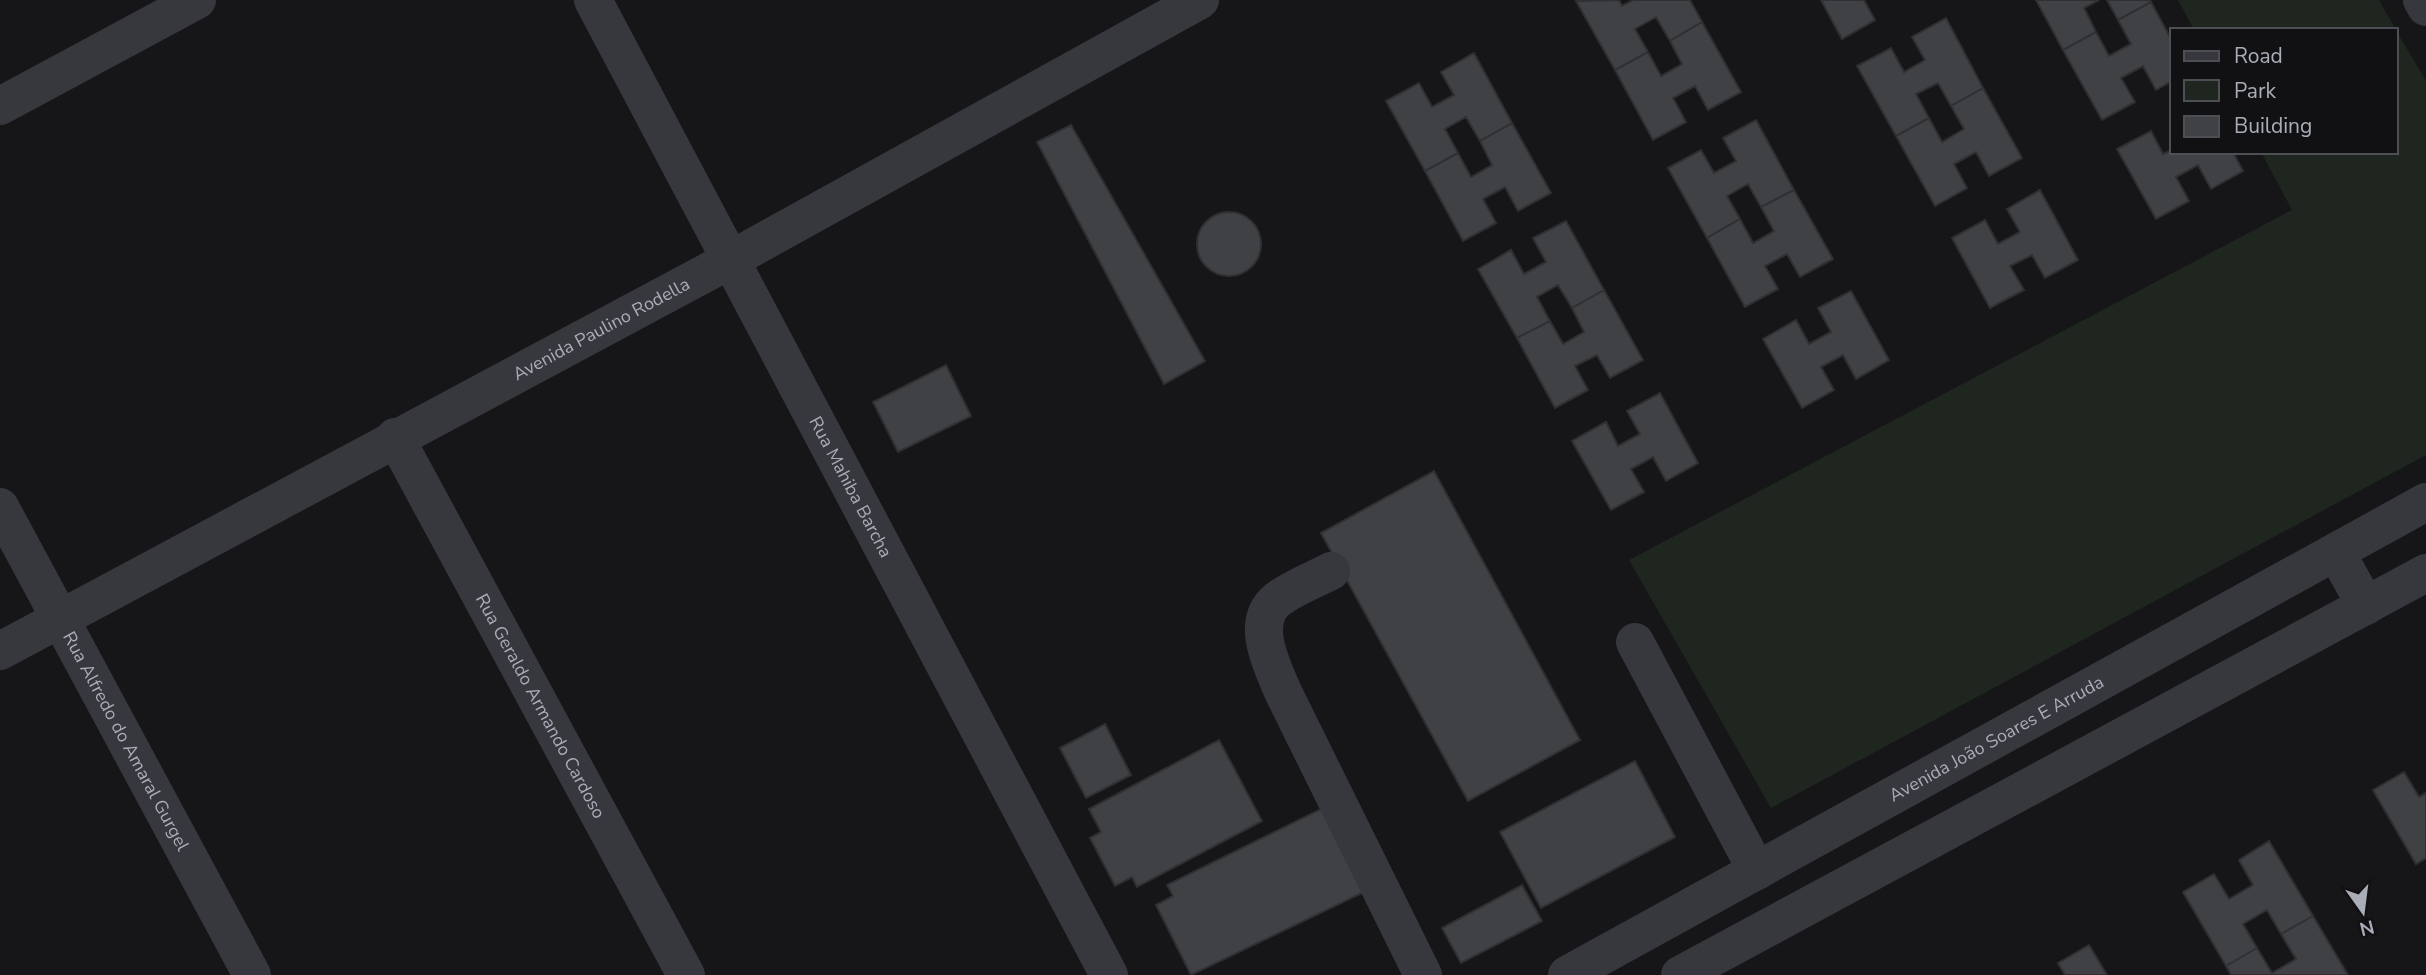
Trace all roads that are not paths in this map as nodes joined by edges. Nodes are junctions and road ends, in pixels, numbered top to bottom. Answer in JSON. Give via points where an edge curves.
{"nodes":[{"id":1,"x":197,"y":0,"type":"edge"},
{"id":2,"x":593,"y":0,"type":"edge"},
{"id":3,"x":1200,"y":0,"type":"edge"},
{"id":4,"x":2422,"y":0,"type":"edge"},
{"id":5,"x":2426,"y":7,"type":"edge"},
{"id":6,"x":0,"y":106,"type":"edge"},
{"id":7,"x":730,"y":260,"type":"junction"},
{"id":8,"x":395,"y":437,"type":"junction"},
{"id":9,"x":2426,"y":502,"type":"edge"},
{"id":10,"x":0,"y":508,"type":"edge"},
{"id":11,"x":2336,"y":552,"type":"junction"},
{"id":12,"x":1331,"y":571,"type":"dead end"},
{"id":13,"x":2426,"y":573,"type":"edge"},
{"id":14,"x":2366,"y":606,"type":"junction"},
{"id":15,"x":61,"y":618,"type":"junction"},
{"id":16,"x":1636,"y":642,"type":"dead end"},
{"id":17,"x":0,"y":651,"type":"edge"},
{"id":18,"x":1756,"y":871,"type":"junction"},
{"id":19,"x":252,"y":975,"type":"edge"},
{"id":20,"x":686,"y":975,"type":"edge"},
{"id":21,"x":1109,"y":975,"type":"edge"},
{"id":22,"x":1423,"y":975,"type":"edge"},
{"id":23,"x":1567,"y":975,"type":"edge"},
{"id":24,"x":1680,"y":975,"type":"edge"}],
"edges":[{"from":1,"to":6,"type":"street"},
{"from":2,"to":7,"type":"street","name":"Rua Mahiba Barcha"},
{"from":3,"to":7,"type":"street","name":"Avenida Paulino Rodella"},
{"from":4,"to":5,"type":"street"},
{"from":7,"to":8,"type":"street","name":"Avenida Paulino Rodella"},
{"from":7,"to":21,"type":"street","name":"Rua Mahiba Barcha"},
{"from":8,"to":15,"type":"street","name":"Avenida Paulino Rodella"},
{"from":8,"to":20,"type":"street","name":"Rua Geraldo Armando Cardoso"},
{"from":9,"to":11,"type":"street","name":"Avenida João Soares E Arruda"},
{"from":10,"to":15,"type":"street","name":"Rua Alfredo do Amaral Gurgel"},
{"from":11,"to":14,"type":"street"},
{"from":11,"to":18,"type":"street","name":"Avenida João Soares E Arruda"},
{"from":12,"to":22,"type":"street","via":[[1275,601],[1264,622],[1266,652]]},
{"from":13,"to":14,"type":"street"},
{"from":14,"to":24,"type":"street"},
{"from":15,"to":17,"type":"street","name":"Avenida Paulino Rodella"},
{"from":15,"to":19,"type":"street","name":"Rua Alfredo do Amaral Gurgel"},
{"from":16,"to":18,"type":"street"},
{"from":18,"to":23,"type":"street","name":"Avenida João Soares E Arruda"}]}
